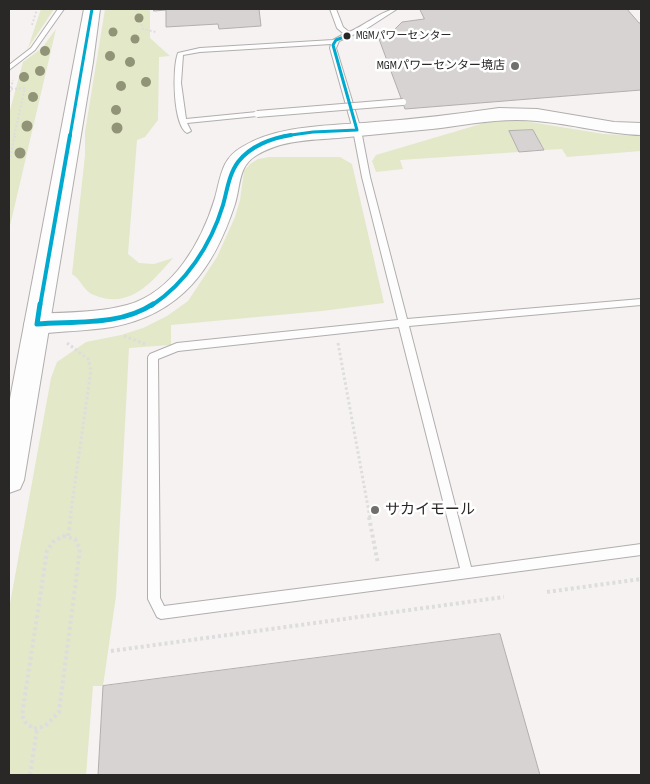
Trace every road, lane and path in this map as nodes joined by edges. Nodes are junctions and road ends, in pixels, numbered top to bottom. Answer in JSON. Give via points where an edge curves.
{"nodes":[{"id":1,"x":60,"y":9,"type":"edge"},
{"id":2,"x":92,"y":9,"type":"edge"},
{"id":3,"x":136,"y":9,"type":"edge"},
{"id":4,"x":333,"y":9,"type":"edge"},
{"id":5,"x":394,"y":9,"type":"edge"},
{"id":6,"x":156,"y":32,"type":"dead end"},
{"id":7,"x":349,"y":35,"type":"junction"},
{"id":8,"x":334,"y":42,"type":"junction"},
{"id":9,"x":9,"y":68,"type":"edge"},
{"id":10,"x":15,"y":74,"type":"dead end"},
{"id":11,"x":10,"y":89,"type":"junction"},
{"id":12,"x":9,"y":96,"type":"edge"},
{"id":13,"x":403,"y":102,"type":"dead end"},
{"id":14,"x":183,"y":121,"type":"junction"},
{"id":15,"x":641,"y":129,"type":"edge"},
{"id":16,"x":187,"y":130,"type":"dead end"},
{"id":17,"x":356,"y":130,"type":"junction"},
{"id":18,"x":9,"y":161,"type":"edge"},
{"id":19,"x":641,"y":302,"type":"edge"},
{"id":20,"x":404,"y":323,"type":"junction"},
{"id":21,"x":37,"y":324,"type":"junction"},
{"id":22,"x":124,"y":336,"type":"dead end"},
{"id":23,"x":337,"y":338,"type":"dead end"},
{"id":24,"x":150,"y":345,"type":"dead end"},
{"id":25,"x":9,"y":480,"type":"edge"},
{"id":26,"x":68,"y":536,"type":"junction"},
{"id":27,"x":641,"y":550,"type":"edge"},
{"id":28,"x":378,"y":564,"type":"dead end"},
{"id":29,"x":467,"y":574,"type":"junction"},
{"id":30,"x":641,"y":579,"type":"edge"},
{"id":31,"x":548,"y":592,"type":"dead end"},
{"id":32,"x":504,"y":597,"type":"dead end"},
{"id":33,"x":111,"y":651,"type":"dead end"},
{"id":34,"x":37,"y":729,"type":"junction"},
{"id":35,"x":30,"y":775,"type":"edge"}],
"edges":[{"from":1,"to":9,"type":"lane","via":[[33,49]]},
{"from":2,"to":21,"type":"main road"},
{"from":3,"to":6,"type":"path","via":[[143,29]]},
{"from":4,"to":7,"type":"lane","via":[[340,28]]},
{"from":5,"to":7,"type":"lane"},
{"from":7,"to":8,"type":"lane"},
{"from":8,"to":14,"type":"lane","via":[[180,54],[178,68]]},
{"from":8,"to":17,"type":"lane"},
{"from":10,"to":11,"type":"path"},
{"from":11,"to":12,"type":"path"},
{"from":11,"to":18,"type":"path","via":[[26,88]]},
{"from":13,"to":14,"type":"lane","bridge":true},
{"from":14,"to":16,"type":"lane"},
{"from":15,"to":17,"type":"main road","via":[[517,113]]},
{"from":17,"to":20,"type":"lane"},
{"from":17,"to":21,"type":"main road","via":[[283,137],[249,151],[235,164],[213,230],[191,270],[153,305],[132,314]]},
{"from":19,"to":20,"type":"lane"},
{"from":20,"to":29,"type":"lane"},
{"from":20,"to":29,"type":"lane","via":[[177,347],[154,357],[154,599],[161,613]]},
{"from":21,"to":25,"type":"main road"},
{"from":21,"to":26,"type":"path","via":[[88,359],[91,370]]},
{"from":22,"to":24,"type":"path"},
{"from":23,"to":28,"type":"path"},
{"from":26,"to":34,"type":"path","via":[[77,540],[80,549],[59,712],[50,724]]},
{"from":26,"to":34,"type":"path","via":[[53,542],[48,551],[22,714],[26,725]]},
{"from":27,"to":29,"type":"lane"},
{"from":30,"to":31,"type":"path"},
{"from":32,"to":33,"type":"path"},
{"from":34,"to":35,"type":"path"}]}
